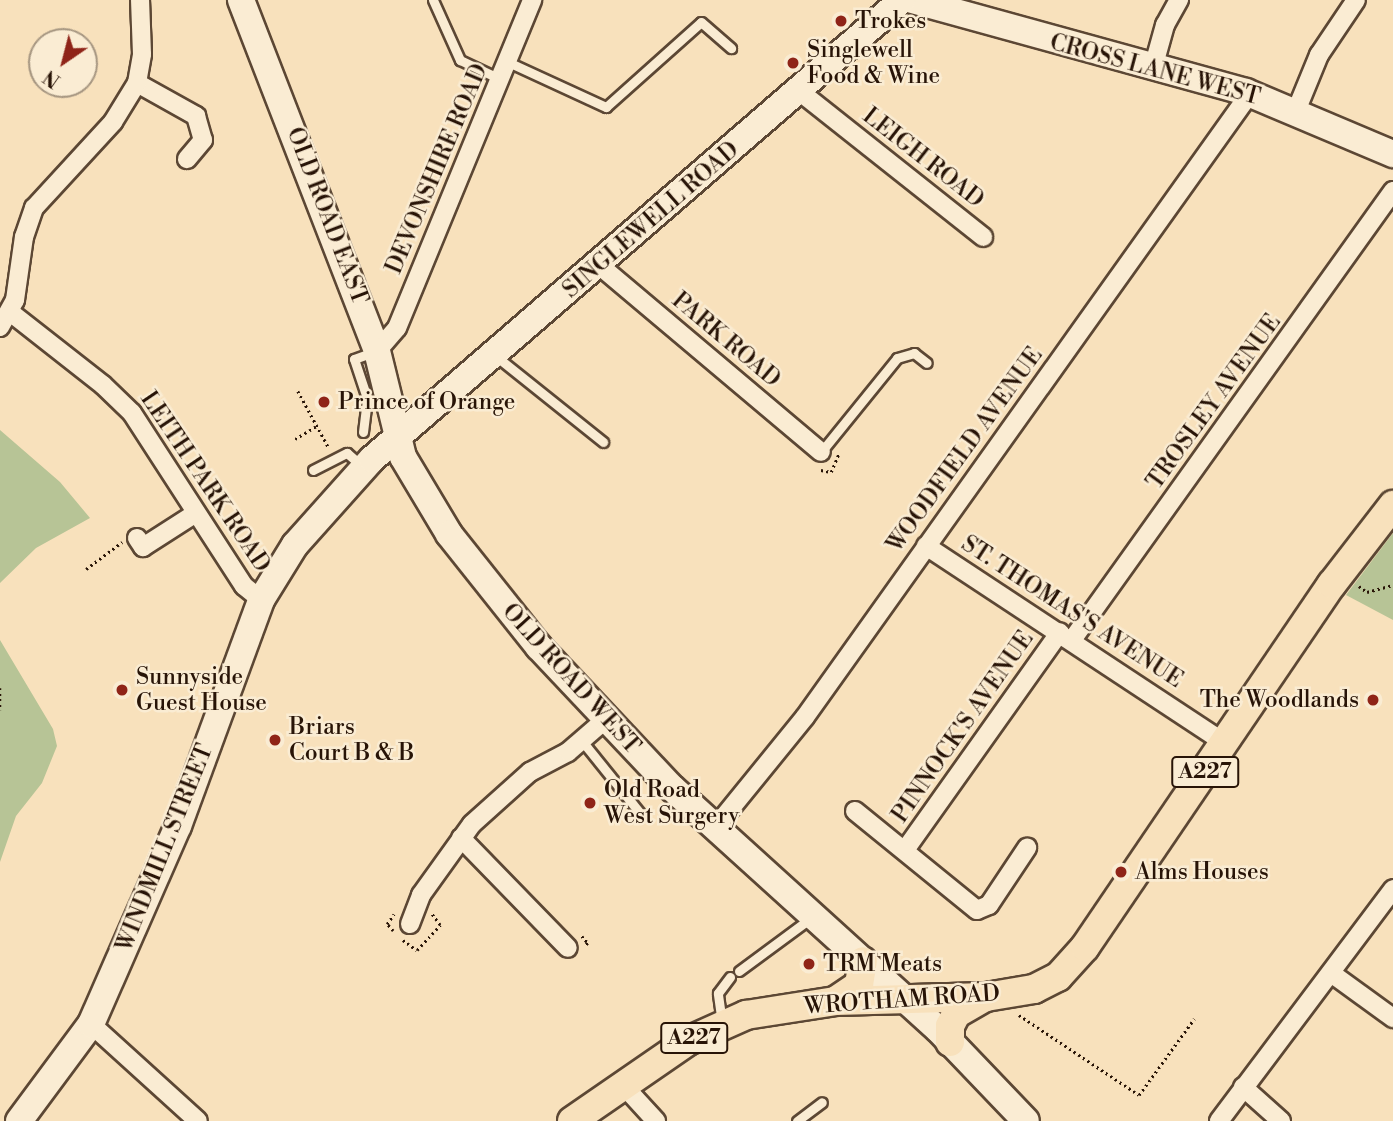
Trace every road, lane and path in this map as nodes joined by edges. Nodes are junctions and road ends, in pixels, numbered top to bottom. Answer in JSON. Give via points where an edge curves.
{"nodes":[{"id":1,"x":140,"y":0,"type":"edge"},
{"id":2,"x":241,"y":0,"type":"edge"},
{"id":3,"x":433,"y":0,"type":"edge"},
{"id":4,"x":532,"y":0,"type":"edge"},
{"id":5,"x":902,"y":0,"type":"edge"},
{"id":6,"x":912,"y":0,"type":"edge"},
{"id":7,"x":1179,"y":0,"type":"edge"},
{"id":8,"x":1356,"y":0,"type":"edge"},
{"id":9,"x":731,"y":48,"type":"dead end"},
{"id":10,"x":508,"y":62,"type":"junction"},
{"id":11,"x":1153,"y":68,"type":"junction"},
{"id":12,"x":501,"y":80,"type":"junction"},
{"id":13,"x":137,"y":83,"type":"junction"},
{"id":14,"x":800,"y":91,"type":"junction"},
{"id":15,"x":1246,"y":92,"type":"junction"},
{"id":16,"x":1296,"y":111,"type":"junction"},
{"id":17,"x":1393,"y":154,"type":"edge"},
{"id":18,"x":187,"y":159,"type":"dead end"},
{"id":19,"x":1393,"y":191,"type":"edge"},
{"id":20,"x":983,"y":237,"type":"dead end"},
{"id":21,"x":599,"y":265,"type":"junction"},
{"id":22,"x":6,"y":309,"type":"edge"},
{"id":23,"x":377,"y":351,"type":"junction"},
{"id":24,"x":496,"y":356,"type":"junction"},
{"id":25,"x":927,"y":363,"type":"dead end"},
{"id":26,"x":298,"y":391,"type":"dead end"},
{"id":27,"x":317,"y":426,"type":"junction"},
{"id":28,"x":363,"y":432,"type":"dead end"},
{"id":29,"x":398,"y":438,"type":"junction"},
{"id":30,"x":295,"y":439,"type":"dead end"},
{"id":31,"x":603,"y":442,"type":"dead end"},
{"id":32,"x":823,"y":454,"type":"junction"},
{"id":33,"x":335,"y":459,"type":"junction"},
{"id":34,"x":365,"y":469,"type":"junction"},
{"id":35,"x":313,"y":470,"type":"dead end"},
{"id":36,"x":1393,"y":505,"type":"edge"},
{"id":37,"x":196,"y":513,"type":"junction"},
{"id":38,"x":139,"y":546,"type":"joint"},
{"id":39,"x":926,"y":546,"type":"junction"},
{"id":40,"x":86,"y":569,"type":"dead end"},
{"id":41,"x":1367,"y":577,"type":"dead end"},
{"id":42,"x":1393,"y":585,"type":"edge"},
{"id":43,"x":261,"y":600,"type":"junction"},
{"id":44,"x":1066,"y":636,"type":"junction"},
{"id":45,"x":0,"y":688,"type":"edge"},
{"id":46,"x":0,"y":710,"type":"edge"},
{"id":47,"x":605,"y":720,"type":"junction"},
{"id":48,"x":582,"y":741,"type":"junction"},
{"id":49,"x":1225,"y":743,"type":"junction"},
{"id":50,"x":639,"y":812,"type":"dead end"},
{"id":51,"x":859,"y":821,"type":"dead end"},
{"id":52,"x":714,"y":829,"type":"junction"},
{"id":53,"x":461,"y":838,"type":"junction"},
{"id":54,"x":1027,"y":848,"type":"dead end"},
{"id":55,"x":905,"y":850,"type":"junction"},
{"id":56,"x":1393,"y":889,"type":"edge"},
{"id":57,"x":402,"y":904,"type":"dead end"},
{"id":58,"x":430,"y":911,"type":"dead end"},
{"id":59,"x":812,"y":916,"type":"junction"},
{"id":60,"x":410,"y":924,"type":"dead end"},
{"id":61,"x":573,"y":945,"type":"dead end"},
{"id":62,"x":863,"y":961,"type":"junction"},
{"id":63,"x":739,"y":971,"type":"dead end"},
{"id":64,"x":1331,"y":973,"type":"junction"},
{"id":65,"x":730,"y":977,"type":"dead end"},
{"id":66,"x":986,"y":997,"type":"junction"},
{"id":67,"x":905,"y":999,"type":"junction"},
{"id":68,"x":835,"y":1002,"type":"junction"},
{"id":69,"x":1393,"y":1018,"type":"edge"},
{"id":70,"x":1194,"y":1019,"type":"dead end"},
{"id":71,"x":722,"y":1023,"type":"junction"},
{"id":72,"x":91,"y":1024,"type":"junction"},
{"id":73,"x":950,"y":1042,"type":"junction"},
{"id":74,"x":623,"y":1085,"type":"junction"},
{"id":75,"x":1243,"y":1087,"type":"junction"},
{"id":76,"x":822,"y":1102,"type":"dead end"},
{"id":77,"x":19,"y":1121,"type":"edge"},
{"id":78,"x":198,"y":1121,"type":"edge"},
{"id":79,"x":572,"y":1121,"type":"edge"},
{"id":80,"x":656,"y":1121,"type":"edge"},
{"id":81,"x":797,"y":1121,"type":"edge"},
{"id":82,"x":1026,"y":1121,"type":"edge"},
{"id":83,"x":1219,"y":1121,"type":"edge"},
{"id":84,"x":1281,"y":1121,"type":"edge"}],
"edges":[{"from":1,"to":13,"type":"street","via":[[142,54]]},
{"from":2,"to":23,"type":"street","name":"OLD ROAD EAST"},
{"from":3,"to":12,"type":"lane","via":[[460,60]]},
{"from":4,"to":10,"type":"street","name":"DEVONSHIRE ROAD"},
{"from":5,"to":14,"type":"street","name":"SINGLEWELL ROAD"},
{"from":6,"to":11,"type":"street","name":"CROSS LANE WEST"},
{"from":7,"to":11,"type":"street","via":[[1165,25]]},
{"from":8,"to":16,"type":"street","via":[[1320,55]]},
{"from":9,"to":10,"type":"lane","via":[[701,22],[606,107]]},
{"from":10,"to":12,"type":"street","name":"DEVONSHIRE ROAD"},
{"from":11,"to":15,"type":"street","name":"CROSS LANE WEST"},
{"from":12,"to":23,"type":"street","name":"DEVONSHIRE ROAD","via":[[397,328]]},
{"from":13,"to":18,"type":"street","via":[[196,116],[203,140]]},
{"from":13,"to":22,"type":"street","via":[[113,122],[34,208]]},
{"from":14,"to":20,"type":"street","name":"LEIGH ROAD"},
{"from":14,"to":21,"type":"street","name":"SINGLEWELL ROAD"},
{"from":15,"to":16,"type":"street","name":"CROSS LANE WEST"},
{"from":15,"to":39,"type":"street","name":"WOODFIELD AVENUE","via":[[1243,103]]},
{"from":16,"to":17,"type":"street","name":"CROSS LANE WEST"},
{"from":19,"to":44,"type":"street","name":"TROSLEY AVENUE"},
{"from":21,"to":24,"type":"street","name":"SINGLEWELL ROAD"},
{"from":21,"to":32,"type":"street","name":"PARK ROAD"},
{"from":22,"to":37,"type":"street","name":"LEITH PARK ROAD","via":[[120,400]]},
{"from":23,"to":28,"type":"lane","via":[[354,359],[367,398]]},
{"from":23,"to":29,"type":"street","name":"OLD ROAD EAST"},
{"from":24,"to":29,"type":"street","name":"SINGLEWELL ROAD"},
{"from":24,"to":31,"type":"lane","via":[[523,373],[578,427]]},
{"from":25,"to":32,"type":"lane","via":[[914,353],[897,359]]},
{"from":26,"to":27,"type":"path"},
{"from":27,"to":30,"type":"path"},
{"from":27,"to":33,"type":"path"},
{"from":29,"to":34,"type":"street","name":"WINDMILL STREET"},
{"from":29,"to":47,"type":"street","name":"OLD ROAD WEST","via":[[411,477],[479,575]]},
{"from":32,"to":32,"type":"path","via":[[839,454],[829,473]]},
{"from":33,"to":34,"type":"lane","via":[[347,453]]},
{"from":33,"to":35,"type":"lane"},
{"from":34,"to":43,"type":"street","name":"WINDMILL STREET","via":[[295,545]]},
{"from":36,"to":49,"type":"main road","name":"WROTHAM ROAD","number":"A227","via":[[1346,564]]},
{"from":37,"to":38,"type":"street"},
{"from":37,"to":43,"type":"street","name":"LEITH PARK ROAD","via":[[244,586]]},
{"from":38,"to":40,"type":"path"},
{"from":39,"to":44,"type":"street","name":"ST. THOMAS'S AVENUE"},
{"from":39,"to":52,"type":"street","name":"WOODFIELD AVENUE","via":[[804,717]]},
{"from":41,"to":42,"type":"path","via":[[1358,588],[1367,592]]},
{"from":43,"to":72,"type":"street","name":"WINDMILL STREET","via":[[178,825]]},
{"from":44,"to":49,"type":"street","name":"ST. THOMAS'S AVENUE"},
{"from":44,"to":55,"type":"street","name":"PINNOCK'S AVENUE"},
{"from":45,"to":46,"type":"path"},
{"from":47,"to":48,"type":"street"},
{"from":47,"to":52,"type":"street","name":"OLD ROAD WEST"},
{"from":48,"to":50,"type":"lane"},
{"from":48,"to":53,"type":"street","via":[[525,776]]},
{"from":49,"to":66,"type":"main road","name":"WROTHAM ROAD","number":"A227","via":[[1073,963],[1042,986]]},
{"from":51,"to":55,"type":"street"},
{"from":52,"to":59,"type":"street","name":"OLD ROAD WEST"},
{"from":53,"to":60,"type":"street","via":[[421,895]]},
{"from":53,"to":61,"type":"street"},
{"from":54,"to":55,"type":"street","via":[[989,905],[977,910]]},
{"from":56,"to":64,"type":"street"},
{"from":57,"to":58,"type":"path","via":[[387,925],[414,950],[440,925]]},
{"from":59,"to":62,"type":"street","name":"OLD ROAD WEST"},
{"from":59,"to":63,"type":"lane","via":[[803,928]]},
{"from":62,"to":67,"type":"street","name":"OLD ROAD WEST"},
{"from":62,"to":68,"type":"main road","via":[[859,985]]},
{"from":64,"to":69,"type":"street"},
{"from":64,"to":75,"type":"street"},
{"from":65,"to":71,"type":"lane","via":[[718,993]]},
{"from":66,"to":67,"type":"main road","name":"WROTHAM ROAD","number":"A227"},
{"from":66,"to":70,"type":"path","via":[[1139,1095]]},
{"from":66,"to":73,"type":"main road","number":"A227","via":[[956,1014]]},
{"from":67,"to":68,"type":"main road","name":"WROTHAM ROAD","number":"A227"},
{"from":67,"to":73,"type":"street","name":"OLD ROAD WEST"},
{"from":68,"to":71,"type":"main road","name":"WROTHAM ROAD","number":"A227","via":[[769,1010]]},
{"from":71,"to":74,"type":"main road","name":"WROTHAM ROAD","number":"A227"},
{"from":72,"to":77,"type":"street","name":"WINDMILL STREET"},
{"from":72,"to":78,"type":"street"},
{"from":73,"to":82,"type":"street","name":"OLD ROAD WEST"},
{"from":74,"to":79,"type":"main road","name":"WROTHAM ROAD","number":"A227"},
{"from":74,"to":80,"type":"street"},
{"from":75,"to":83,"type":"street"},
{"from":75,"to":84,"type":"street"},
{"from":76,"to":81,"type":"lane"}]}
